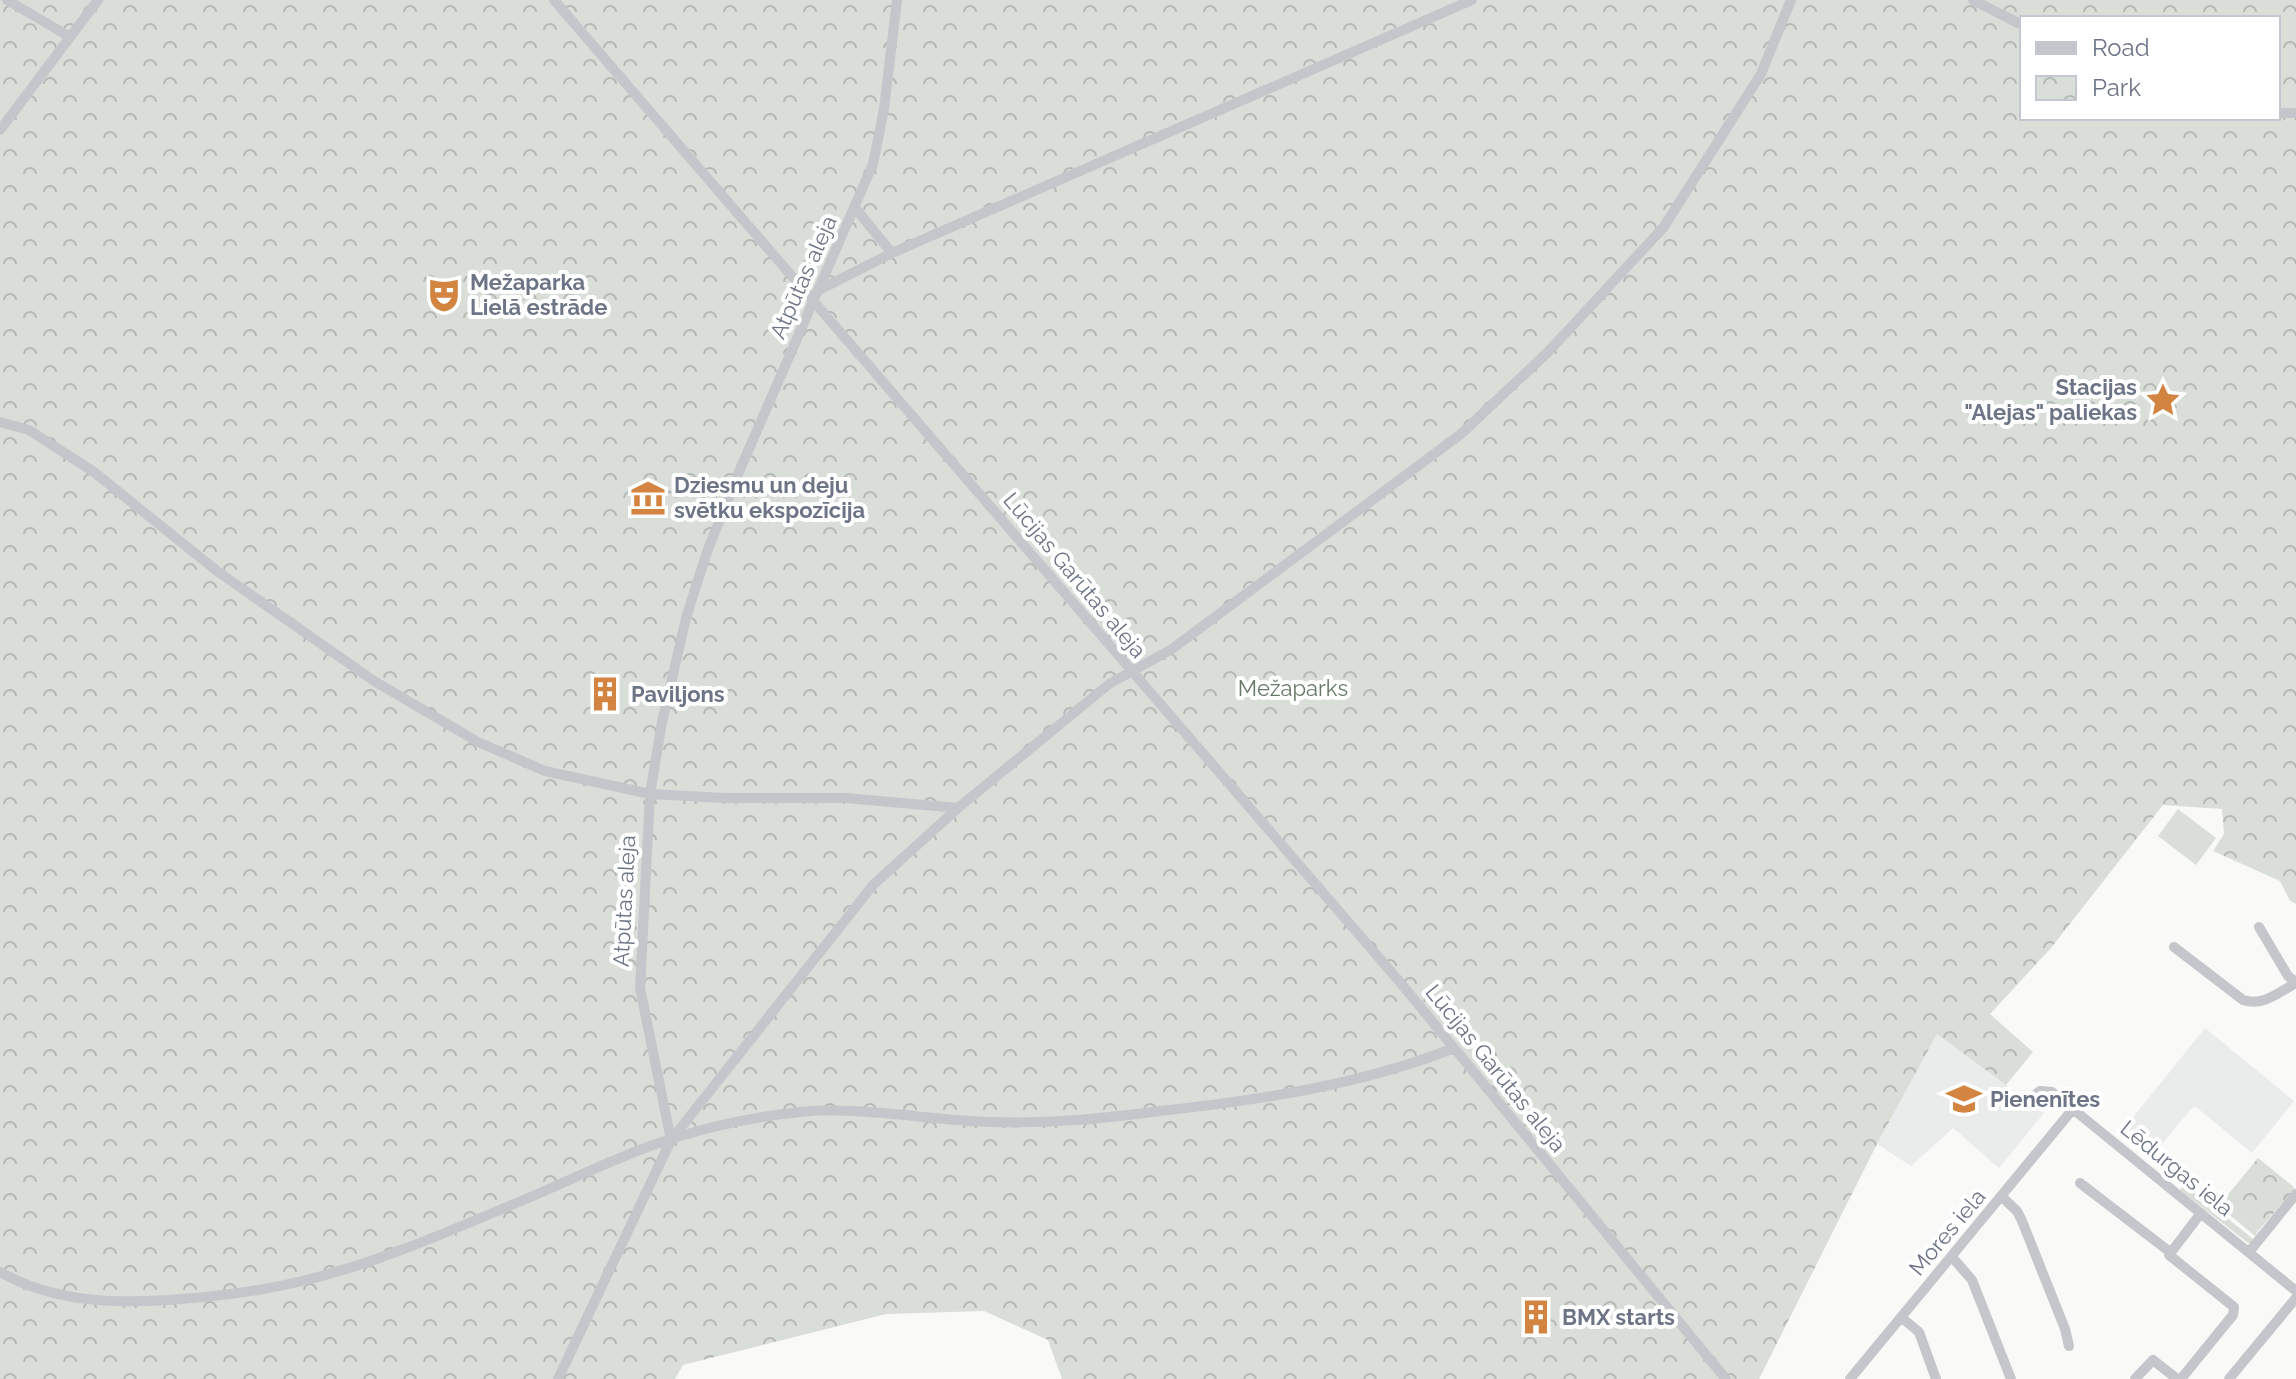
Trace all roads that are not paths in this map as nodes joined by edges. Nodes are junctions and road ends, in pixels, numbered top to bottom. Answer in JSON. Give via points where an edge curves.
{"nodes":[{"id":1,"x":7,"y":0,"type":"edge"},
{"id":2,"x":98,"y":0,"type":"edge"},
{"id":3,"x":554,"y":0,"type":"edge"},
{"id":4,"x":897,"y":0,"type":"edge"},
{"id":5,"x":1472,"y":0,"type":"edge"},
{"id":6,"x":1791,"y":0,"type":"edge"},
{"id":7,"x":1973,"y":0,"type":"edge"},
{"id":8,"x":2020,"y":24,"type":"edge"},
{"id":9,"x":70,"y":37,"type":"junction"},
{"id":10,"x":0,"y":130,"type":"edge"},
{"id":11,"x":855,"y":208,"type":"junction"},
{"id":12,"x":892,"y":253,"type":"junction"},
{"id":13,"x":816,"y":295,"type":"junction"},
{"id":14,"x":0,"y":422,"type":"edge"},
{"id":15,"x":1131,"y":672,"type":"junction"},
{"id":16,"x":650,"y":794,"type":"junction"},
{"id":17,"x":958,"y":808,"type":"junction"},
{"id":18,"x":2259,"y":927,"type":"dead end"},
{"id":19,"x":2174,"y":947,"type":"dead end"},
{"id":20,"x":2296,"y":983,"type":"edge"},
{"id":21,"x":1454,"y":1048,"type":"junction"},
{"id":22,"x":2030,"y":1099,"type":"dead end"},
{"id":23,"x":2073,"y":1109,"type":"junction"},
{"id":24,"x":671,"y":1140,"type":"junction"},
{"id":25,"x":2080,"y":1183,"type":"dead end"},
{"id":26,"x":2296,"y":1194,"type":"edge"},
{"id":27,"x":2002,"y":1197,"type":"junction"},
{"id":28,"x":2201,"y":1213,"type":"junction"},
{"id":29,"x":2170,"y":1252,"type":"junction"},
{"id":30,"x":2249,"y":1252,"type":"junction"},
{"id":31,"x":1952,"y":1257,"type":"junction"},
{"id":32,"x":0,"y":1272,"type":"edge"},
{"id":33,"x":2296,"y":1291,"type":"edge"},
{"id":34,"x":2296,"y":1298,"type":"edge"},
{"id":35,"x":1902,"y":1318,"type":"junction"},
{"id":36,"x":2069,"y":1346,"type":"dead end"},
{"id":37,"x":1856,"y":1377,"type":"edge"},
{"id":38,"x":558,"y":1379,"type":"edge"},
{"id":39,"x":1726,"y":1379,"type":"edge"},
{"id":40,"x":1936,"y":1379,"type":"edge"},
{"id":41,"x":2011,"y":1379,"type":"edge"},
{"id":42,"x":2135,"y":1379,"type":"edge"},
{"id":43,"x":2179,"y":1379,"type":"edge"},
{"id":44,"x":2229,"y":1379,"type":"edge"}],
"edges":[{"from":1,"to":9,"type":"street"},
{"from":2,"to":9,"type":"street"},
{"from":3,"to":13,"type":"street","name":"Lūcijas Garūtas aleja"},
{"from":4,"to":11,"type":"street","name":"Atpūtas aleja","via":[[873,164]]},
{"from":5,"to":12,"type":"street"},
{"from":6,"to":15,"type":"street","via":[[1761,74],[1663,228],[1548,352],[1449,442],[1172,649]]},
{"from":7,"to":8,"type":"street"},
{"from":9,"to":10,"type":"street"},
{"from":11,"to":12,"type":"street"},
{"from":11,"to":13,"type":"street","name":"Atpūtas aleja"},
{"from":12,"to":13,"type":"street"},
{"from":13,"to":15,"type":"street","name":"Lūcijas Garūtas aleja"},
{"from":13,"to":16,"type":"street","name":"Atpūtas aleja","via":[[707,552],[686,618]]},
{"from":14,"to":16,"type":"street","via":[[29,430],[94,472],[217,571],[429,715],[545,771]]},
{"from":15,"to":17,"type":"street","via":[[1109,684]]},
{"from":15,"to":21,"type":"street","name":"Lūcijas Garūtas aleja"},
{"from":16,"to":17,"type":"street","via":[[846,798]]},
{"from":16,"to":24,"type":"street","name":"Atpūtas aleja","via":[[640,988]]},
{"from":17,"to":24,"type":"street","via":[[873,885]]},
{"from":18,"to":20,"type":"street"},
{"from":19,"to":20,"type":"street","via":[[2252,1003]]},
{"from":21,"to":24,"type":"street","via":[[1320,1087],[1087,1120],[997,1123],[801,1112]]},
{"from":21,"to":39,"type":"street","name":"Lūcijas Garūtas aleja"},
{"from":22,"to":23,"type":"street","name":"Lēdurgas iela","via":[[2046,1090]]},
{"from":23,"to":27,"type":"street","name":"Mores iela"},
{"from":23,"to":28,"type":"street","name":"Lēdurgas iela"},
{"from":24,"to":32,"type":"street","via":[[369,1261],[305,1281],[209,1297],[101,1301],[59,1296]]},
{"from":24,"to":38,"type":"street"},
{"from":25,"to":29,"type":"street"},
{"from":26,"to":30,"type":"street"},
{"from":27,"to":31,"type":"street","name":"Mores iela"},
{"from":27,"to":36,"type":"street","via":[[2022,1221]]},
{"from":28,"to":29,"type":"street"},
{"from":28,"to":30,"type":"street","name":"Lēdurgas iela"},
{"from":29,"to":43,"type":"street","via":[[2171,1259],[2234,1307],[2233,1315]]},
{"from":30,"to":33,"type":"street","name":"Lēdurgas iela"},
{"from":31,"to":35,"type":"street","name":"Mores iela"},
{"from":31,"to":41,"type":"street","via":[[1972,1280]]},
{"from":34,"to":44,"type":"street"},
{"from":35,"to":37,"type":"street","name":"Mores iela"},
{"from":35,"to":40,"type":"street","via":[[1919,1332]]},
{"from":42,"to":43,"type":"street","via":[[2153,1360]]}]}
